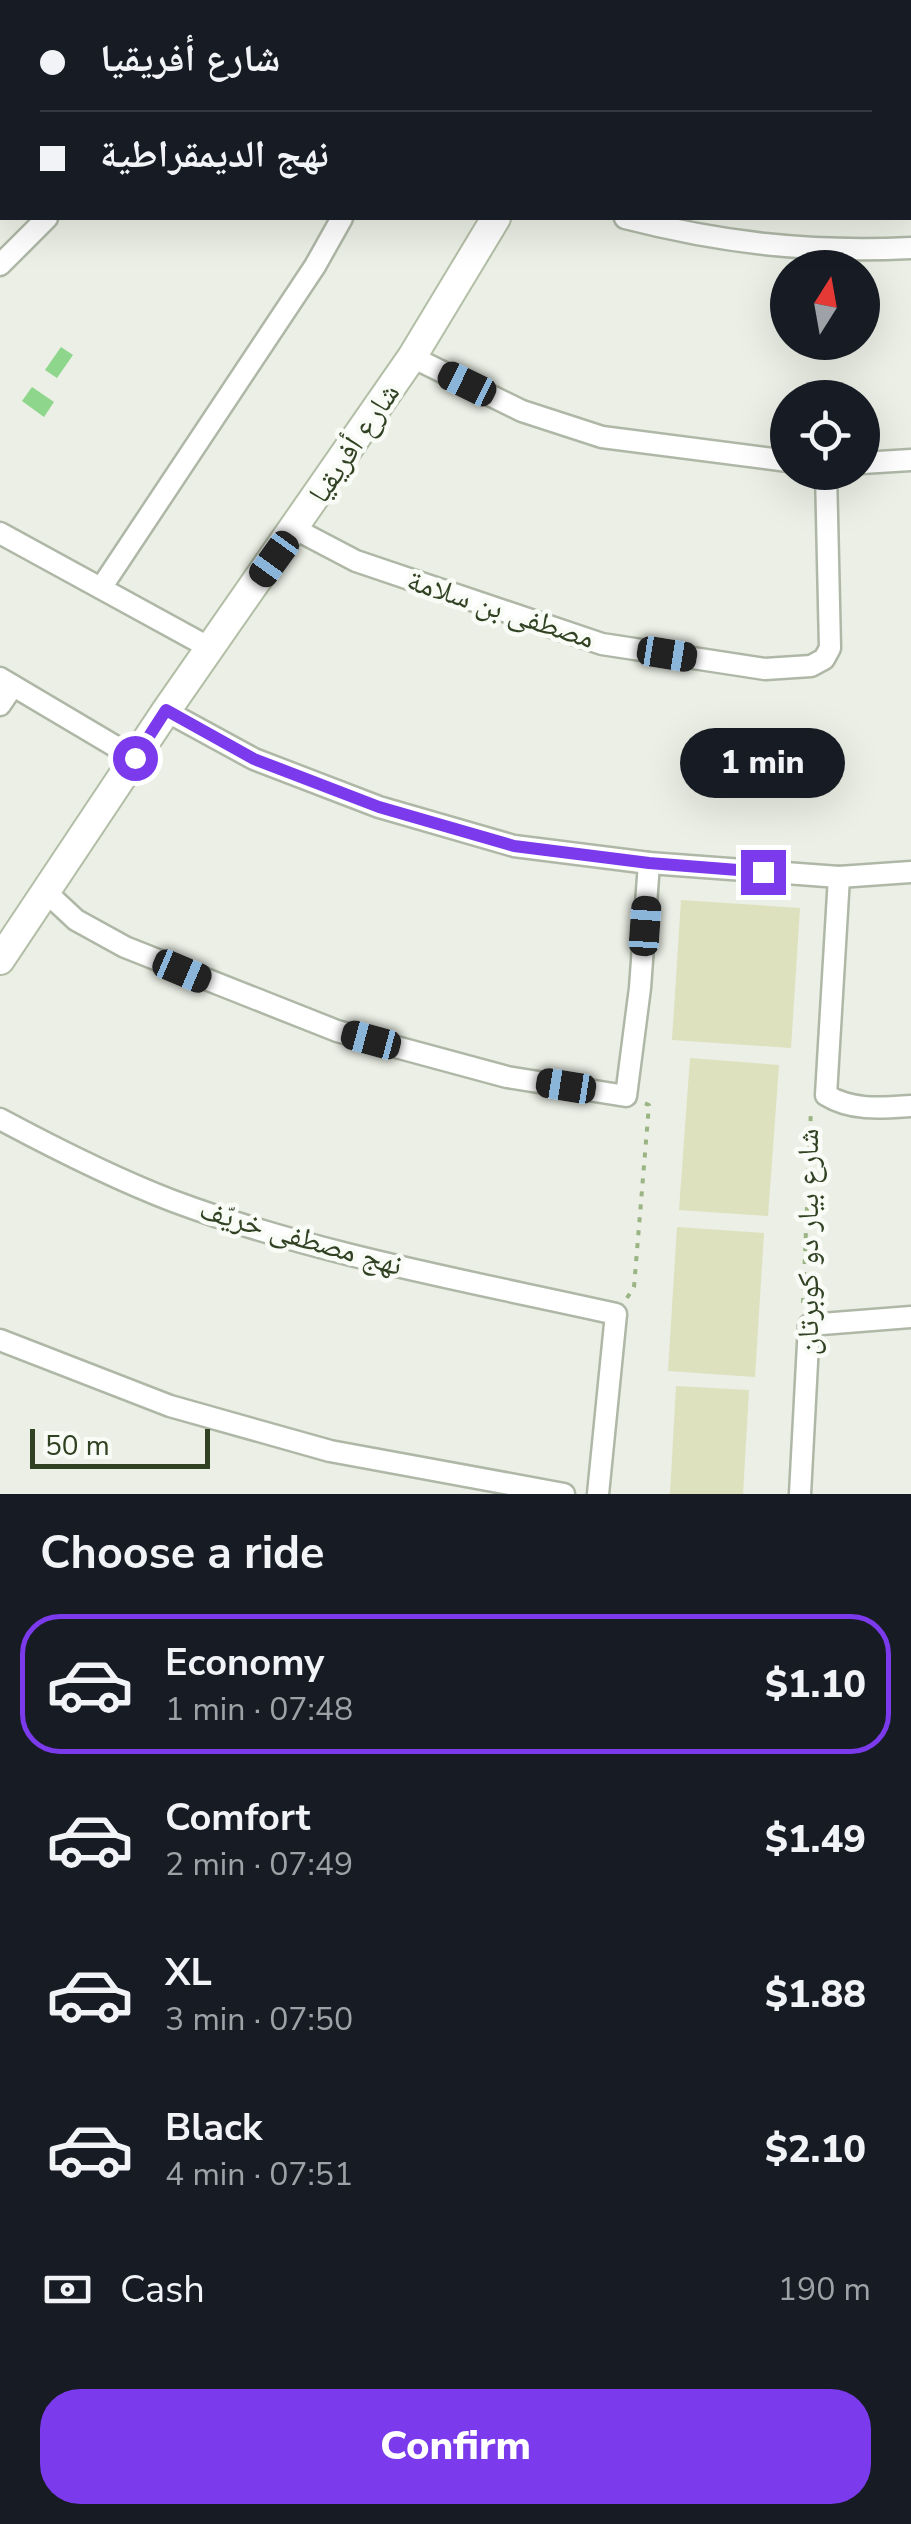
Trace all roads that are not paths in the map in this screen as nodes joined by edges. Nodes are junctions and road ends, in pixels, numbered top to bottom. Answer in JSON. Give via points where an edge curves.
{"nodes":[{"id":1,"x":45,"y":220,"type":"edge"},
{"id":2,"x":341,"y":220,"type":"edge"},
{"id":3,"x":495,"y":220,"type":"edge"},
{"id":4,"x":632,"y":220,"type":"edge"},
{"id":5,"x":911,"y":248,"type":"edge"},
{"id":6,"x":0,"y":266,"type":"edge"},
{"id":7,"x":412,"y":357,"type":"junction"},
{"id":8,"x":770,"y":459,"type":"edge"},
{"id":9,"x":911,"y":460,"type":"edge"},
{"id":10,"x":880,"y":462,"type":"edge"},
{"id":11,"x":826,"y":490,"type":"edge"},
{"id":12,"x":295,"y":529,"type":"junction"},
{"id":13,"x":0,"y":533,"type":"edge"},
{"id":14,"x":101,"y":588,"type":"junction"},
{"id":15,"x":210,"y":648,"type":"junction"},
{"id":16,"x":7,"y":682,"type":"edge"},
{"id":17,"x":0,"y":705,"type":"edge"},
{"id":18,"x":166,"y":710,"type":"junction"},
{"id":19,"x":135,"y":758,"type":"junction"},
{"id":20,"x":649,"y":863,"type":"junction"},
{"id":21,"x":911,"y":872,"type":"edge"},
{"id":22,"x":839,"y":877,"type":"junction"},
{"id":23,"x":46,"y":894,"type":"junction"},
{"id":24,"x":0,"y":960,"type":"edge"},
{"id":25,"x":911,"y":1106,"type":"edge"},
{"id":26,"x":0,"y":1120,"type":"edge"},
{"id":27,"x":911,"y":1317,"type":"edge"},
{"id":28,"x":0,"y":1340,"type":"edge"},
{"id":29,"x":564,"y":1494,"type":"edge"},
{"id":30,"x":598,"y":1494,"type":"edge"},
{"id":31,"x":800,"y":1494,"type":"edge"}],
"edges":[{"from":1,"to":6,"type":"street"},
{"from":2,"to":14,"type":"street"},
{"from":3,"to":7,"type":"street","name":"شارع أفريقيا"},
{"from":4,"to":5,"type":"street","via":[[762,245]]},
{"from":7,"to":8,"type":"street","via":[[522,411],[602,436]]},
{"from":7,"to":12,"type":"street","name":"شارع أفريقيا"},
{"from":9,"to":10,"type":"street"},
{"from":11,"to":12,"type":"street","name":"مصطفى بن سلامة","via":[[830,648],[812,666],[765,669],[602,644],[356,560]]},
{"from":12,"to":15,"type":"street","name":"شارع أفريقيا"},
{"from":13,"to":14,"type":"street"},
{"from":14,"to":15,"type":"street"},
{"from":15,"to":18,"type":"street","name":"شارع أفريقيا"},
{"from":16,"to":17,"type":"street"},
{"from":16,"to":19,"type":"street"},
{"from":18,"to":19,"type":"street","name":"شارع أفريقيا"},
{"from":18,"to":20,"type":"street","via":[[254,759],[379,807],[514,846]]},
{"from":19,"to":23,"type":"street","name":"شارع أفريقيا"},
{"from":20,"to":22,"type":"street"},
{"from":20,"to":23,"type":"street","via":[[626,1096],[506,1077],[337,1031],[125,947]]},
{"from":21,"to":22,"type":"street"},
{"from":22,"to":25,"type":"street","name":"شارع بيار دو كوبرتان","via":[[826,1095],[863,1108]]},
{"from":23,"to":24,"type":"street","name":"شارع أفريقيا"},
{"from":26,"to":30,"type":"street","name":"نهج مصطفى خريّف","via":[[174,1201],[384,1262],[616,1314]]},
{"from":27,"to":31,"type":"street","name":"شارع بيار دو كوبرتان","via":[[810,1325]]},
{"from":28,"to":29,"type":"street","via":[[170,1406],[330,1452]]}]}
